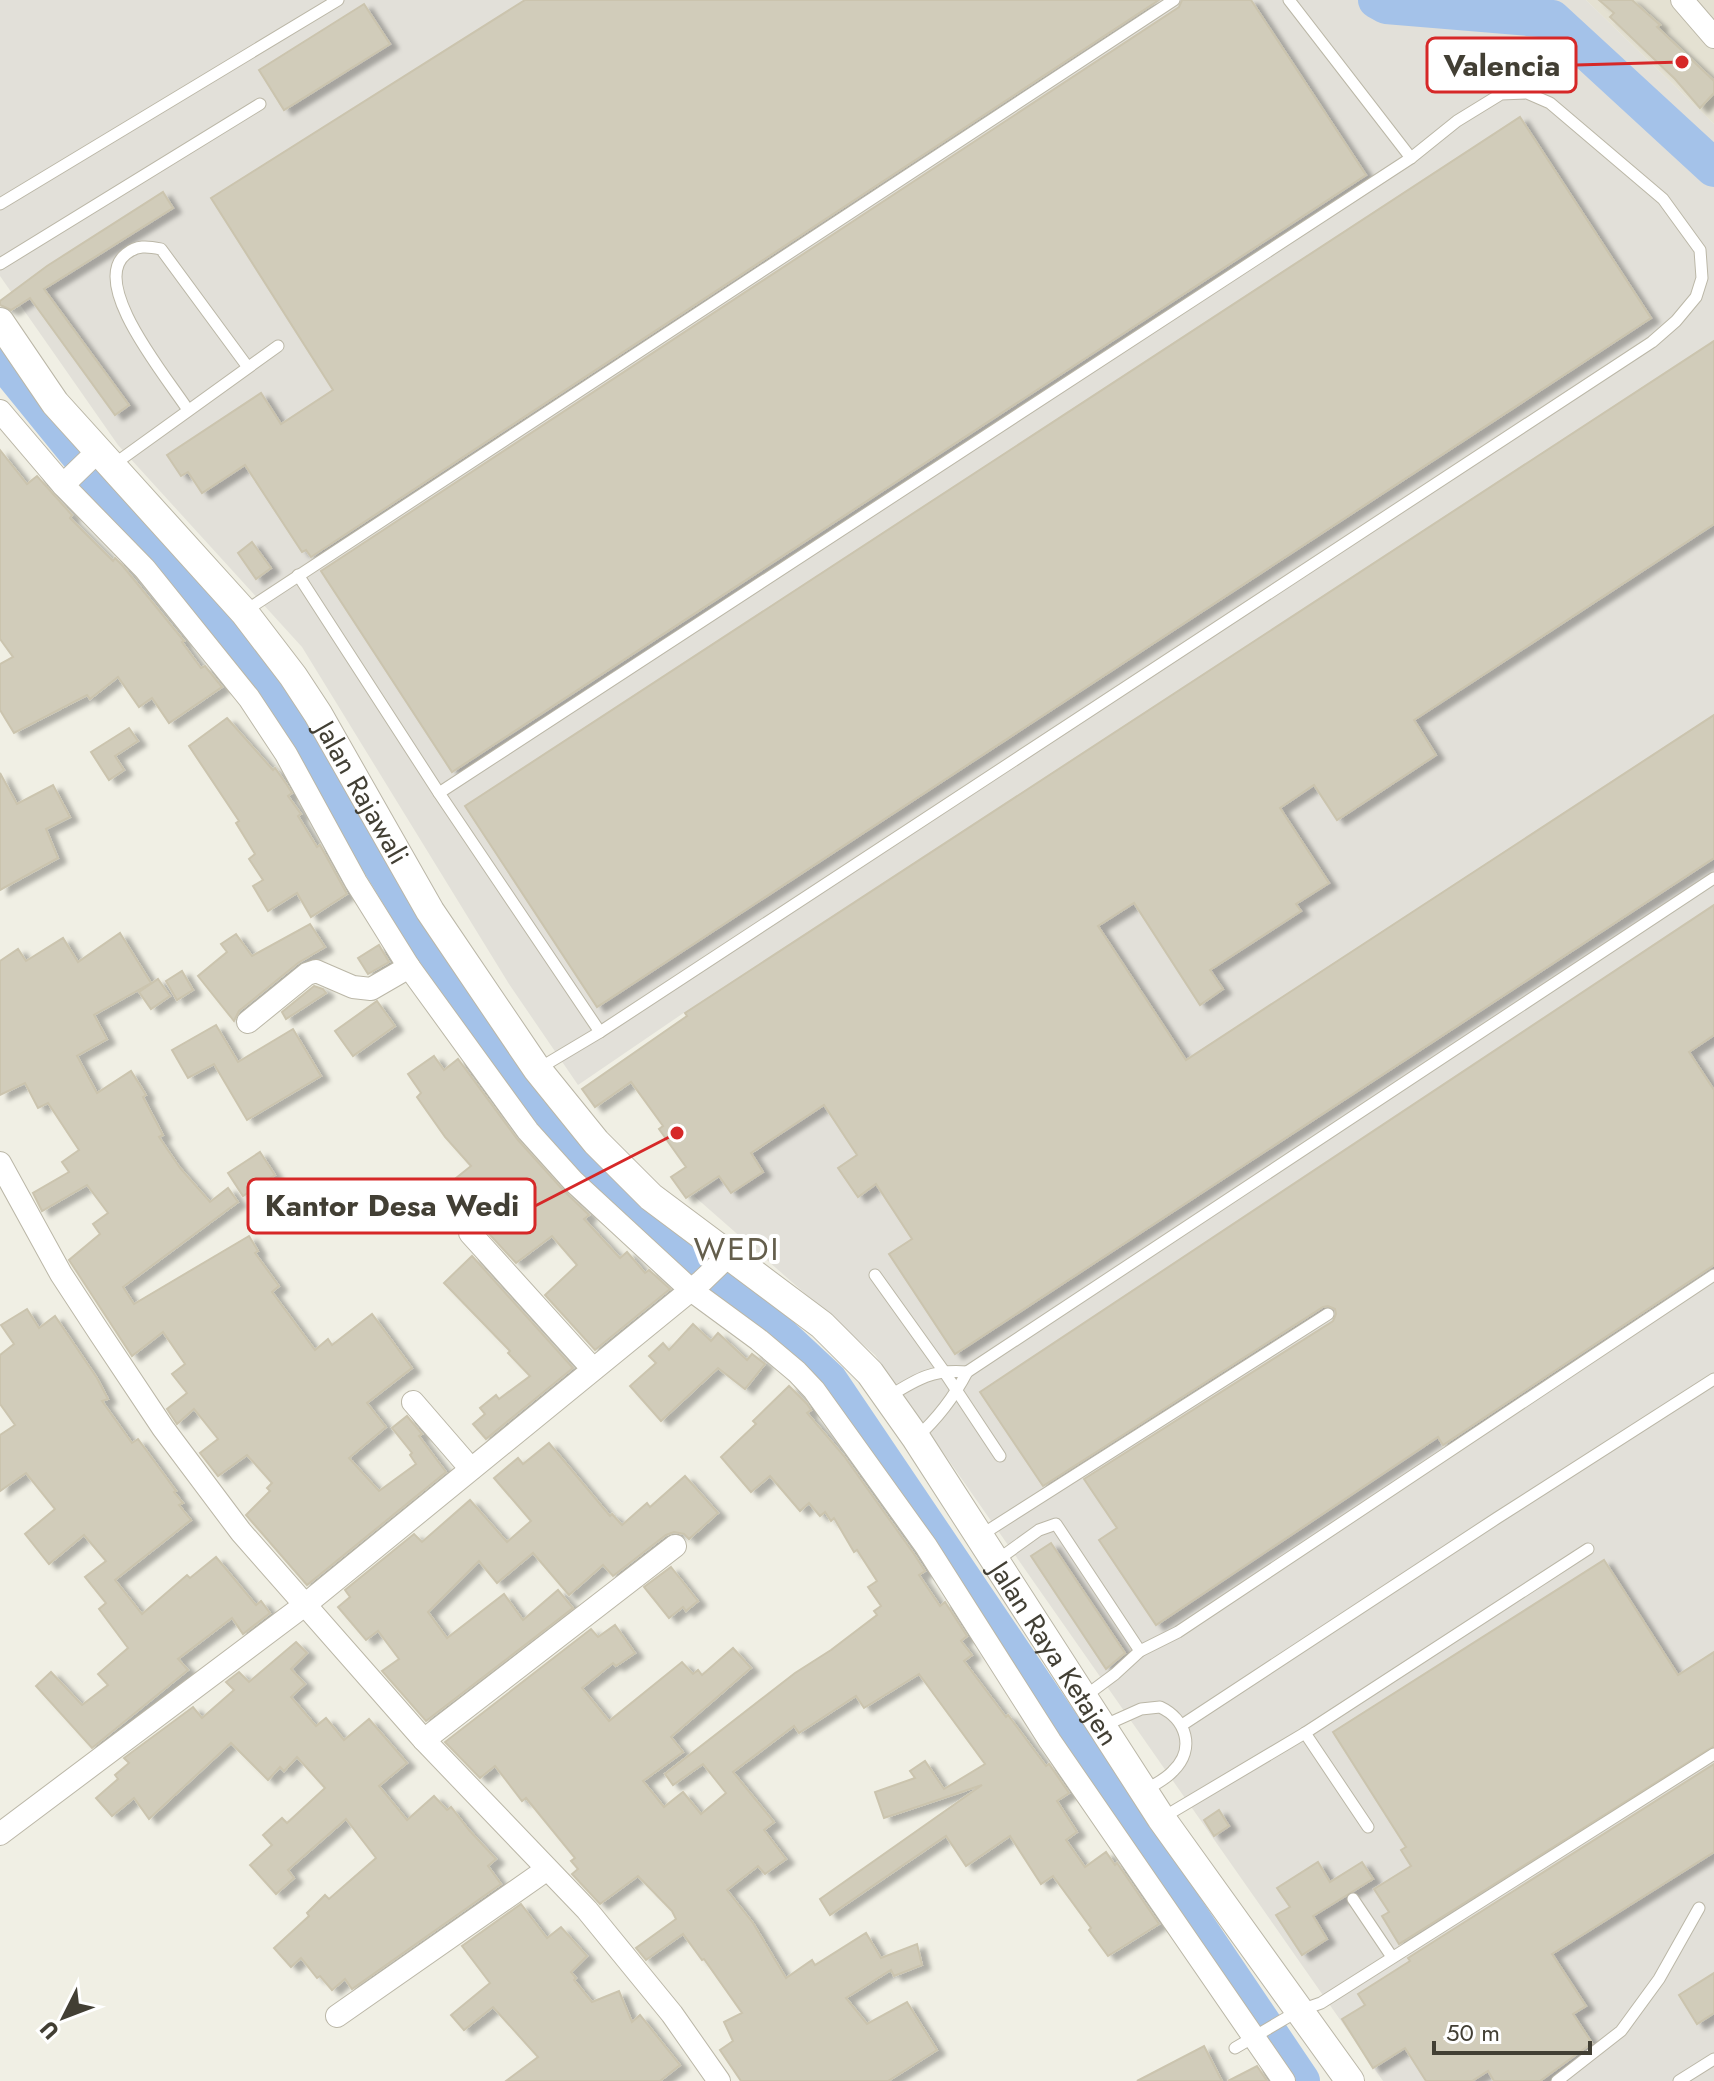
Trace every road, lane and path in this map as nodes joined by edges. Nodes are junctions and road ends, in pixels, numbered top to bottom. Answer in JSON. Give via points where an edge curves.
{"nodes":[{"id":1,"x":338,"y":0,"type":"edge"},
{"id":2,"x":1174,"y":0,"type":"edge"},
{"id":3,"x":1289,"y":0,"type":"edge"},
{"id":4,"x":1682,"y":0,"type":"edge"},
{"id":5,"x":1714,"y":37,"type":"edge"},
{"id":6,"x":260,"y":104,"type":"dead end"},
{"id":7,"x":1411,"y":158,"type":"junction"},
{"id":8,"x":0,"y":204,"type":"edge"},
{"id":9,"x":0,"y":264,"type":"edge"},
{"id":10,"x":0,"y":322,"type":"edge"},
{"id":11,"x":278,"y":346,"type":"dead end"},
{"id":12,"x":247,"y":366,"type":"junction"},
{"id":13,"x":188,"y":410,"type":"junction"},
{"id":14,"x":0,"y":411,"type":"edge"},
{"id":15,"x":98,"y":460,"type":"junction"},
{"id":16,"x":65,"y":483,"type":"junction"},
{"id":17,"x":298,"y":575,"type":"junction"},
{"id":18,"x":244,"y":612,"type":"junction"},
{"id":19,"x":439,"y":793,"type":"junction"},
{"id":20,"x":1714,"y":878,"type":"edge"},
{"id":21,"x":409,"y":967,"type":"junction"},
{"id":22,"x":248,"y":1022,"type":"dead end"},
{"id":23,"x":600,"y":1032,"type":"junction"},
{"id":24,"x":537,"y":1069,"type":"junction"},
{"id":25,"x":0,"y":1163,"type":"edge"},
{"id":26,"x":470,"y":1233,"type":"dead end"},
{"id":27,"x":724,"y":1260,"type":"junction"},
{"id":28,"x":875,"y":1275,"type":"dead end"},
{"id":29,"x":1714,"y":1275,"type":"edge"},
{"id":30,"x":696,"y":1285,"type":"junction"},
{"id":31,"x":1328,"y":1314,"type":"dead end"},
{"id":32,"x":593,"y":1369,"type":"junction"},
{"id":33,"x":943,"y":1370,"type":"junction"},
{"id":34,"x":967,"y":1372,"type":"junction"},
{"id":35,"x":1714,"y":1379,"type":"edge"},
{"id":36,"x":957,"y":1391,"type":"junction"},
{"id":37,"x":888,"y":1397,"type":"junction"},
{"id":38,"x":413,"y":1402,"type":"dead end"},
{"id":39,"x":916,"y":1438,"type":"junction"},
{"id":40,"x":1000,"y":1456,"type":"dead end"},
{"id":41,"x":471,"y":1469,"type":"junction"},
{"id":42,"x":978,"y":1537,"type":"junction"},
{"id":43,"x":675,"y":1546,"type":"dead end"},
{"id":44,"x":1588,"y":1549,"type":"dead end"},
{"id":45,"x":995,"y":1561,"type":"junction"},
{"id":46,"x":306,"y":1604,"type":"junction"},
{"id":47,"x":1140,"y":1651,"type":"junction"},
{"id":48,"x":1084,"y":1697,"type":"junction"},
{"id":49,"x":1182,"y":1725,"type":"junction"},
{"id":50,"x":1102,"y":1726,"type":"junction"},
{"id":51,"x":1305,"y":1733,"type":"junction"},
{"id":52,"x":424,"y":1740,"type":"junction"},
{"id":53,"x":1714,"y":1754,"type":"edge"},
{"id":54,"x":1144,"y":1792,"type":"junction"},
{"id":55,"x":1161,"y":1818,"type":"junction"},
{"id":56,"x":1368,"y":1827,"type":"dead end"},
{"id":57,"x":0,"y":1834,"type":"edge"},
{"id":58,"x":546,"y":1870,"type":"junction"},
{"id":59,"x":1353,"y":1899,"type":"dead end"},
{"id":60,"x":1699,"y":1908,"type":"dead end"},
{"id":61,"x":1392,"y":1957,"type":"junction"},
{"id":62,"x":1291,"y":2014,"type":"junction"},
{"id":63,"x":337,"y":2016,"type":"dead end"},
{"id":64,"x":1249,"y":2039,"type":"junction"},
{"id":65,"x":1714,"y":2059,"type":"edge"},
{"id":66,"x":719,"y":2081,"type":"edge"},
{"id":67,"x":1284,"y":2081,"type":"edge"},
{"id":68,"x":1350,"y":2081,"type":"edge"},
{"id":69,"x":1557,"y":2081,"type":"edge"},
{"id":70,"x":1679,"y":2081,"type":"edge"}],
"edges":[{"from":1,"to":8,"type":"lane"},
{"from":2,"to":17,"type":"lane"},
{"from":3,"to":7,"type":"lane"},
{"from":4,"to":5,"type":"street"},
{"from":6,"to":9,"type":"lane"},
{"from":7,"to":19,"type":"lane"},
{"from":7,"to":23,"type":"lane","via":[[1501,94],[1527,93],[1550,103],[1663,199],[1700,250],[1702,278],[1696,297],[1652,342],[1595,381]]},
{"from":10,"to":15,"type":"street","name":"Jalan Rajawali"},
{"from":11,"to":12,"type":"lane"},
{"from":12,"to":13,"type":"lane"},
{"from":12,"to":13,"type":"lane","via":[[161,249],[131,250],[114,272],[117,295]]},
{"from":13,"to":15,"type":"lane"},
{"from":14,"to":16,"type":"street"},
{"from":15,"to":16,"type":"street"},
{"from":15,"to":18,"type":"street","name":"Jalan Rajawali"},
{"from":16,"to":21,"type":"street","via":[[145,569],[249,698]]},
{"from":17,"to":18,"type":"lane"},
{"from":17,"to":19,"type":"lane"},
{"from":18,"to":24,"type":"street","name":"Jalan Rajawali","via":[[318,714],[404,869]]},
{"from":19,"to":23,"type":"lane"},
{"from":20,"to":34,"type":"lane"},
{"from":21,"to":22,"type":"street","via":[[371,989],[316,971],[307,974]]},
{"from":21,"to":30,"type":"street","via":[[528,1131],[573,1181]]},
{"from":23,"to":24,"type":"lane"},
{"from":24,"to":27,"type":"street","name":"Jalan Rajawali","via":[[616,1165]]},
{"from":25,"to":46,"type":"street","via":[[61,1274],[163,1428],[241,1532]]},
{"from":26,"to":32,"type":"street"},
{"from":27,"to":30,"type":"street"},
{"from":27,"to":37,"type":"street","name":"Jalan Raya Ketajen","via":[[822,1325]]},
{"from":28,"to":33,"type":"lane"},
{"from":29,"to":47,"type":"lane","via":[[1178,1632]]},
{"from":30,"to":32,"type":"street"},
{"from":30,"to":64,"type":"street","via":[[814,1390],[926,1546]]},
{"from":31,"to":42,"type":"lane"},
{"from":32,"to":41,"type":"street"},
{"from":33,"to":34,"type":"lane"},
{"from":33,"to":36,"type":"lane"},
{"from":33,"to":37,"type":"lane"},
{"from":34,"to":36,"type":"lane"},
{"from":35,"to":49,"type":"lane"},
{"from":36,"to":39,"type":"lane"},
{"from":36,"to":40,"type":"lane"},
{"from":37,"to":39,"type":"street","name":"Jalan Raya Ketajen"},
{"from":38,"to":41,"type":"street"},
{"from":39,"to":42,"type":"street","name":"Jalan Raya Ketajen"},
{"from":41,"to":46,"type":"street"},
{"from":42,"to":45,"type":"street","name":"Jalan Raya Ketajen"},
{"from":43,"to":52,"type":"street"},
{"from":44,"to":51,"type":"lane"},
{"from":45,"to":47,"type":"lane","via":[[1056,1524]]},
{"from":45,"to":48,"type":"street","name":"Jalan Raya Ketajen"},
{"from":46,"to":52,"type":"street"},
{"from":46,"to":57,"type":"street"},
{"from":47,"to":48,"type":"lane"},
{"from":48,"to":50,"type":"street","name":"Jalan Raya Ketajen"},
{"from":49,"to":50,"type":"lane","via":[[1160,1707],[1141,1709]]},
{"from":49,"to":54,"type":"lane","via":[[1187,1748],[1182,1761]]},
{"from":50,"to":54,"type":"street","name":"Jalan Raya Ketajen"},
{"from":51,"to":55,"type":"lane"},
{"from":51,"to":56,"type":"lane"},
{"from":52,"to":58,"type":"street"},
{"from":53,"to":61,"type":"lane"},
{"from":54,"to":55,"type":"street","name":"Jalan Raya Ketajen"},
{"from":55,"to":62,"type":"street","name":"Jalan Raya Ketajen","via":[[1227,1906]]},
{"from":58,"to":63,"type":"street"},
{"from":58,"to":66,"type":"street","via":[[587,1910]]},
{"from":59,"to":61,"type":"lane"},
{"from":60,"to":69,"type":"lane","via":[[1659,1979],[1621,2031]]},
{"from":61,"to":62,"type":"lane","via":[[1321,2003]]},
{"from":62,"to":64,"type":"lane"},
{"from":62,"to":68,"type":"street","name":"Jalan Raya Ketajen"},
{"from":64,"to":67,"type":"street"},
{"from":65,"to":70,"type":"lane"}]}
